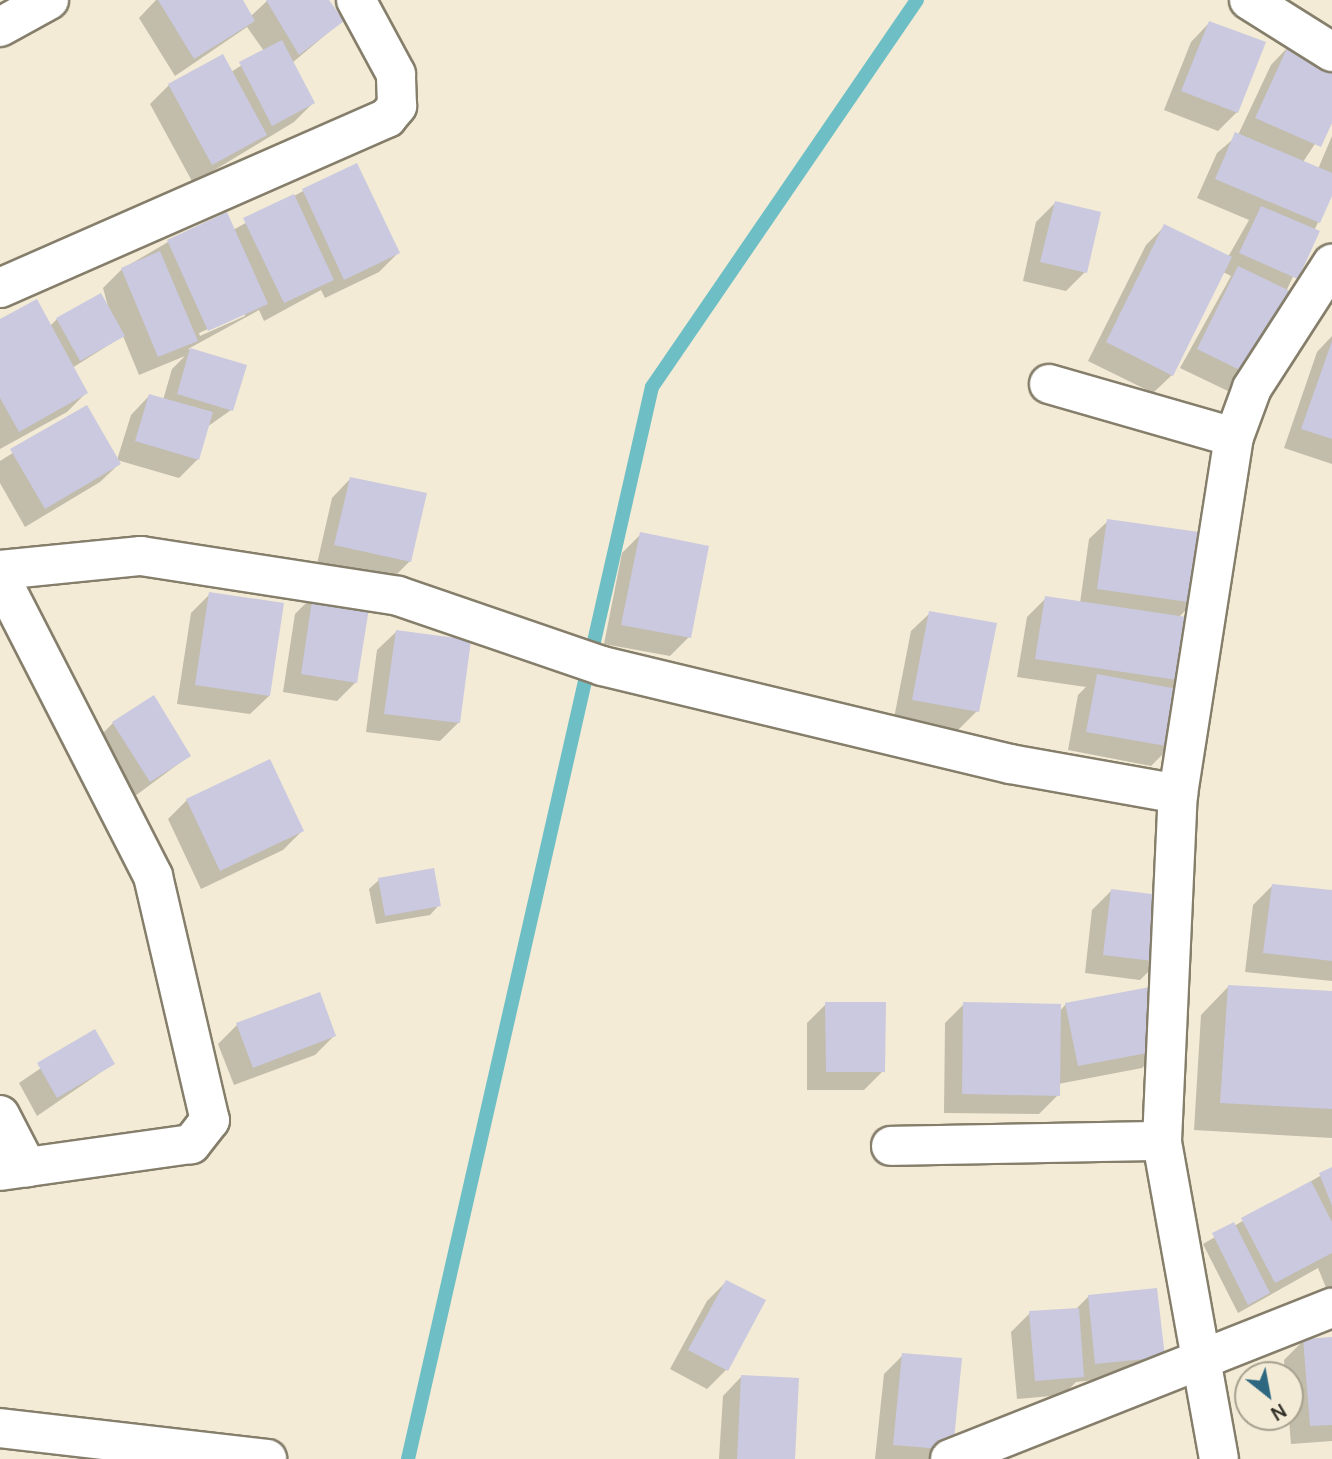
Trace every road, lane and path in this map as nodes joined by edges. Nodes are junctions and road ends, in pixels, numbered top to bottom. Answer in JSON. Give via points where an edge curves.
{"nodes":[{"id":1,"x":49,"y":0,"type":"edge"},
{"id":2,"x":356,"y":0,"type":"edge"},
{"id":3,"x":1249,"y":0,"type":"edge"},
{"id":4,"x":0,"y":27,"type":"edge"},
{"id":5,"x":1332,"y":52,"type":"edge"},
{"id":6,"x":1332,"y":264,"type":"edge"},
{"id":7,"x":0,"y":288,"type":"edge"},
{"id":8,"x":1049,"y":384,"type":"dead end"},
{"id":9,"x":1234,"y":437,"type":"junction"},
{"id":10,"x":0,"y":570,"type":"edge"},
{"id":11,"x":0,"y":577,"type":"edge"},
{"id":12,"x":14,"y":634,"type":"edge"},
{"id":13,"x":1178,"y":794,"type":"junction"},
{"id":14,"x":0,"y":1115,"type":"edge"},
{"id":15,"x":1162,"y":1141,"type":"junction"},
{"id":16,"x":891,"y":1146,"type":"dead end"},
{"id":17,"x":14,"y":1169,"type":"edge"},
{"id":18,"x":1332,"y":1308,"type":"edge"},
{"id":19,"x":1202,"y":1359,"type":"junction"},
{"id":20,"x":0,"y":1428,"type":"edge"},
{"id":21,"x":267,"y":1459,"type":"edge"},
{"id":22,"x":950,"y":1459,"type":"edge"},
{"id":23,"x":1219,"y":1459,"type":"edge"}],
"edges":[{"from":1,"to":4,"type":"street"},
{"from":2,"to":7,"type":"street","via":[[396,74],[397,106],[387,118]]},
{"from":3,"to":5,"type":"street"},
{"from":6,"to":9,"type":"street","via":[[1252,388]]},
{"from":8,"to":9,"type":"street"},
{"from":9,"to":13,"type":"street"},
{"from":10,"to":13,"type":"street","via":[[141,556],[398,596],[586,661],[1010,764]]},
{"from":11,"to":12,"type":"street"},
{"from":12,"to":17,"type":"street","via":[[166,909],[209,1120],[191,1144]]},
{"from":13,"to":15,"type":"street"},
{"from":14,"to":17,"type":"street"},
{"from":15,"to":16,"type":"street"},
{"from":15,"to":19,"type":"street"},
{"from":18,"to":19,"type":"street"},
{"from":19,"to":22,"type":"street"},
{"from":19,"to":23,"type":"street"},
{"from":20,"to":21,"type":"street"}]}
